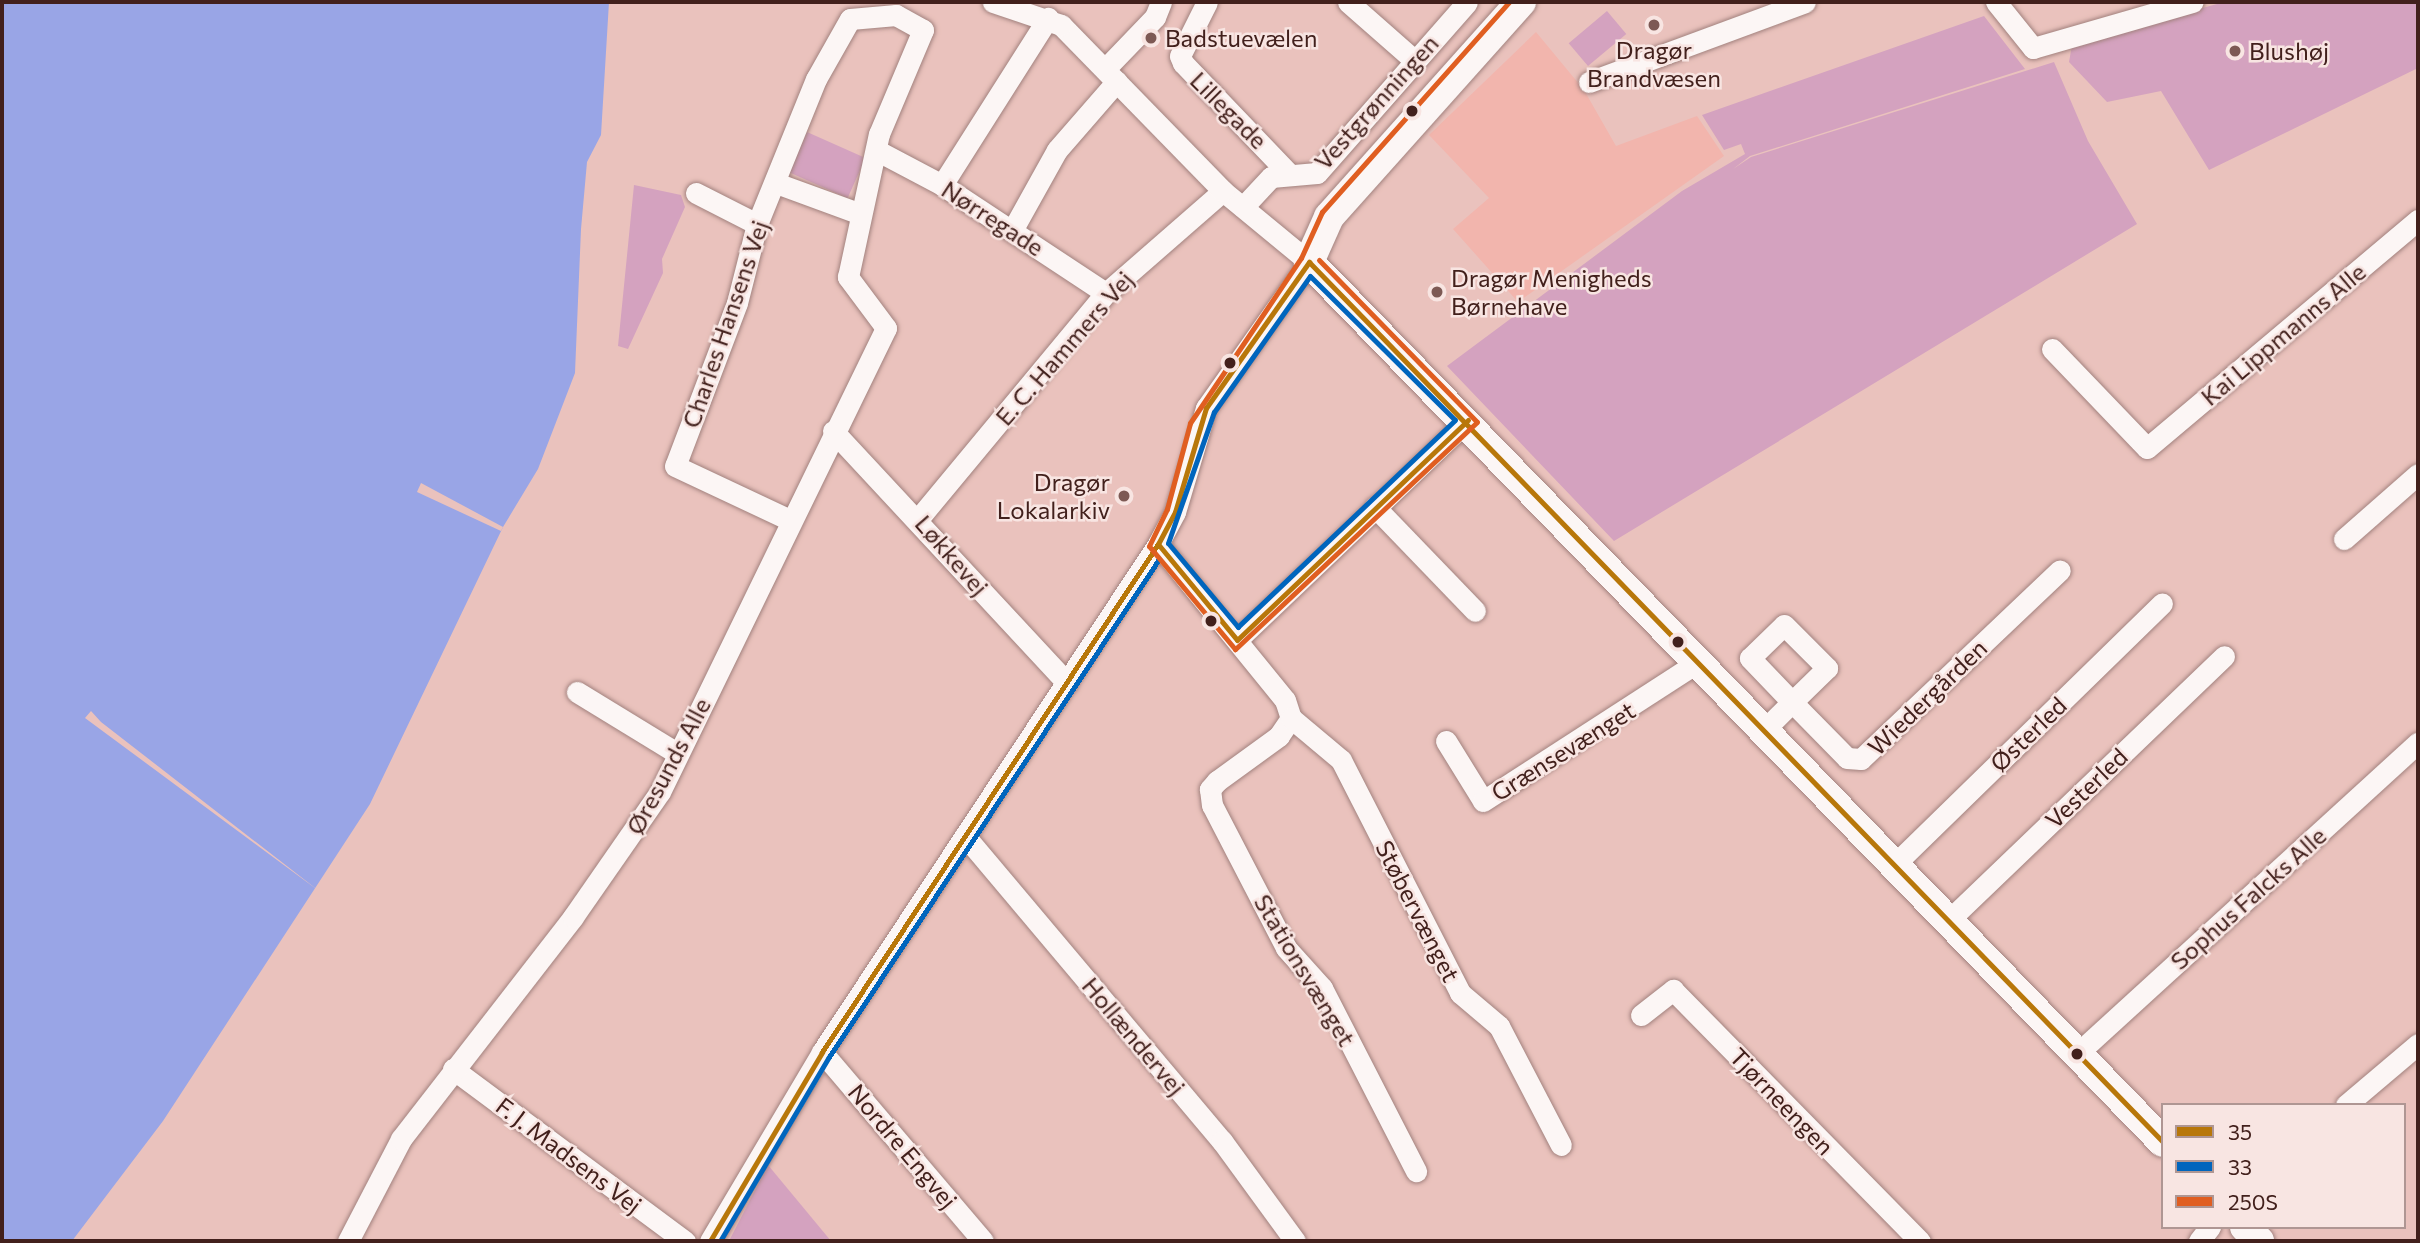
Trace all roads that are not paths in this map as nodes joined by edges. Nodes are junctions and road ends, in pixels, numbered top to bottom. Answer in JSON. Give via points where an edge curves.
{"nodes":[{"id":1,"x":993,"y":2,"type":"edge"},
{"id":2,"x":1161,"y":2,"type":"edge"},
{"id":3,"x":1348,"y":2,"type":"edge"},
{"id":4,"x":1467,"y":2,"type":"edge"},
{"id":5,"x":1521,"y":2,"type":"edge"},
{"id":6,"x":1805,"y":2,"type":"edge"},
{"id":7,"x":1996,"y":2,"type":"edge"},
{"id":8,"x":2192,"y":2,"type":"edge"},
{"id":9,"x":1206,"y":4,"type":"edge"},
{"id":10,"x":1048,"y":18,"type":"junction"},
{"id":11,"x":1414,"y":60,"type":"junction"},
{"id":12,"x":1111,"y":75,"type":"junction"},
{"id":13,"x":1589,"y":82,"type":"dead end"},
{"id":14,"x":876,"y":150,"type":"junction"},
{"id":15,"x":1289,"y":174,"type":"junction"},
{"id":16,"x":776,"y":183,"type":"junction"},
{"id":17,"x":942,"y":185,"type":"junction"},
{"id":18,"x":1223,"y":191,"type":"junction"},
{"id":19,"x":696,"y":193,"type":"dead end"},
{"id":20,"x":1243,"y":207,"type":"junction"},
{"id":21,"x":858,"y":213,"type":"junction"},
{"id":22,"x":2418,"y":220,"type":"edge"},
{"id":23,"x":757,"y":224,"type":"junction"},
{"id":24,"x":1013,"y":229,"type":"junction"},
{"id":25,"x":1309,"y":262,"type":"junction"},
{"id":26,"x":1105,"y":293,"type":"junction"},
{"id":27,"x":2052,"y":349,"type":"dead end"},
{"id":28,"x":1468,"y":420,"type":"junction"},
{"id":29,"x":833,"y":431,"type":"junction"},
{"id":30,"x":2414,"y":485,"type":"edge"},
{"id":31,"x":1375,"y":508,"type":"junction"},
{"id":32,"x":919,"y":518,"type":"junction"},
{"id":33,"x":790,"y":520,"type":"junction"},
{"id":34,"x":2343,"y":539,"type":"dead end"},
{"id":35,"x":1158,"y":544,"type":"junction"},
{"id":36,"x":2060,"y":570,"type":"dead end"},
{"id":37,"x":2162,"y":603,"type":"dead end"},
{"id":38,"x":1475,"y":611,"type":"dead end"},
{"id":39,"x":1237,"y":640,"type":"junction"},
{"id":40,"x":2224,"y":656,"type":"dead end"},
{"id":41,"x":1699,"y":661,"type":"junction"},
{"id":42,"x":1067,"y":683,"type":"junction"},
{"id":43,"x":577,"y":692,"type":"dead end"},
{"id":44,"x":1291,"y":718,"type":"junction"},
{"id":45,"x":1766,"y":728,"type":"junction"},
{"id":46,"x":1446,"y":741,"type":"dead end"},
{"id":47,"x":2418,"y":743,"type":"edge"},
{"id":48,"x":677,"y":753,"type":"junction"},
{"id":49,"x":965,"y":836,"type":"junction"},
{"id":50,"x":1895,"y":864,"type":"junction"},
{"id":51,"x":1949,"y":920,"type":"junction"},
{"id":52,"x":1641,"y":1014,"type":"dead end"},
{"id":53,"x":2418,"y":1044,"type":"edge"},
{"id":54,"x":822,"y":1052,"type":"junction"},
{"id":55,"x":2078,"y":1053,"type":"junction"},
{"id":56,"x":453,"y":1069,"type":"junction"},
{"id":57,"x":2348,"y":1103,"type":"edge"},
{"id":58,"x":2161,"y":1140,"type":"edge"},
{"id":59,"x":1561,"y":1144,"type":"dead end"},
{"id":60,"x":1416,"y":1171,"type":"dead end"},
{"id":61,"x":348,"y":1241,"type":"edge"},
{"id":62,"x":685,"y":1241,"type":"edge"},
{"id":63,"x":710,"y":1241,"type":"edge"},
{"id":64,"x":983,"y":1241,"type":"edge"},
{"id":65,"x":1295,"y":1241,"type":"edge"},
{"id":66,"x":1920,"y":1241,"type":"edge"}],
"edges":[{"from":1,"to":10,"type":"street"},
{"from":2,"to":12,"type":"street","via":[[1155,17]]},
{"from":3,"to":11,"type":"street"},
{"from":4,"to":11,"type":"street","name":"Vestgrønningen"},
{"from":5,"to":25,"type":"main road","name":"Vestgrønningen","via":[[1329,217]]},
{"from":6,"to":13,"type":"street"},
{"from":7,"to":8,"type":"street","via":[[2033,47]]},
{"from":9,"to":15,"type":"street","name":"Lillegade","via":[[1180,56],[1183,63]]},
{"from":10,"to":12,"type":"street"},
{"from":10,"to":17,"type":"street"},
{"from":11,"to":15,"type":"street","name":"Vestgrønningen","via":[[1317,173]]},
{"from":12,"to":18,"type":"street"},
{"from":12,"to":24,"type":"street","via":[[1058,150]]},
{"from":14,"to":16,"type":"street","name":"Charles Hansens Vej","via":[[923,30],[911,20],[860,15],[850,19],[816,79]]},
{"from":14,"to":17,"type":"street","name":"Nørregade"},
{"from":14,"to":21,"type":"street"},
{"from":15,"to":20,"type":"street","name":"Vestgrønningen","via":[[1271,177]]},
{"from":16,"to":21,"type":"street"},
{"from":16,"to":23,"type":"street","name":"Charles Hansens Vej"},
{"from":17,"to":24,"type":"street","name":"Nørregade"},
{"from":18,"to":20,"type":"street"},
{"from":18,"to":26,"type":"street","name":"E. C. Hammers Vej"},
{"from":19,"to":23,"type":"street"},
{"from":20,"to":25,"type":"street"},
{"from":21,"to":29,"type":"street","name":"Øresunds Alle","via":[[848,277],[866,310],[886,328]]},
{"from":22,"to":27,"type":"street","name":"Kai Lippmanns Alle","via":[[2147,448]]},
{"from":23,"to":33,"type":"street","name":"Charles Hansens Vej","via":[[737,303],[675,466]]},
{"from":24,"to":26,"type":"street","name":"Nørregade"},
{"from":25,"to":28,"type":"main road"},
{"from":25,"to":35,"type":"street","via":[[1206,408],[1175,512]]},
{"from":26,"to":32,"type":"street","name":"E. C. Hammers Vej"},
{"from":28,"to":31,"type":"street"},
{"from":28,"to":41,"type":"main road"},
{"from":29,"to":32,"type":"street","name":"Løkkevej"},
{"from":29,"to":33,"type":"street","name":"Øresunds Alle"},
{"from":30,"to":34,"type":"street"},
{"from":31,"to":38,"type":"street"},
{"from":31,"to":39,"type":"street"},
{"from":32,"to":42,"type":"street","name":"Løkkevej"},
{"from":33,"to":48,"type":"street","name":"Øresunds Alle"},
{"from":35,"to":39,"type":"street"},
{"from":35,"to":42,"type":"street"},
{"from":36,"to":45,"type":"street","name":"Wiedergården","via":[[1861,760],[1847,758],[1792,702]]},
{"from":37,"to":50,"type":"street","name":"Østerled"},
{"from":39,"to":44,"type":"street","via":[[1285,700]]},
{"from":40,"to":51,"type":"street","name":"Vesterled"},
{"from":41,"to":45,"type":"main road"},
{"from":41,"to":46,"type":"street","name":"Grænsevænget","via":[[1483,801]]},
{"from":42,"to":49,"type":"street"},
{"from":43,"to":48,"type":"street"},
{"from":44,"to":59,"type":"street","name":"Støbervænget","via":[[1340,760],[1460,993],[1499,1026]]},
{"from":44,"to":60,"type":"street","name":"Stationsvænget","via":[[1279,736],[1217,781],[1210,789],[1212,805],[1286,948],[1322,988]]},
{"from":45,"to":50,"type":"main road"},
{"from":47,"to":55,"type":"street","name":"Sophus Falcks Alle"},
{"from":48,"to":56,"type":"street","name":"Øresunds Alle","via":[[633,834]]},
{"from":49,"to":54,"type":"street"},
{"from":49,"to":65,"type":"street","name":"Hollændervej","via":[[1222,1141]]},
{"from":50,"to":51,"type":"main road"},
{"from":51,"to":55,"type":"main road"},
{"from":52,"to":66,"type":"street","name":"Tjørneengen","via":[[1673,990]]},
{"from":53,"to":57,"type":"street"},
{"from":54,"to":63,"type":"street"},
{"from":54,"to":64,"type":"street","name":"Nordre Engvej"},
{"from":55,"to":58,"type":"main road"},
{"from":56,"to":61,"type":"street","name":"Øresunds Alle","via":[[401,1139]]},
{"from":56,"to":62,"type":"street","name":"F. J. Madsens Vej"}]}
